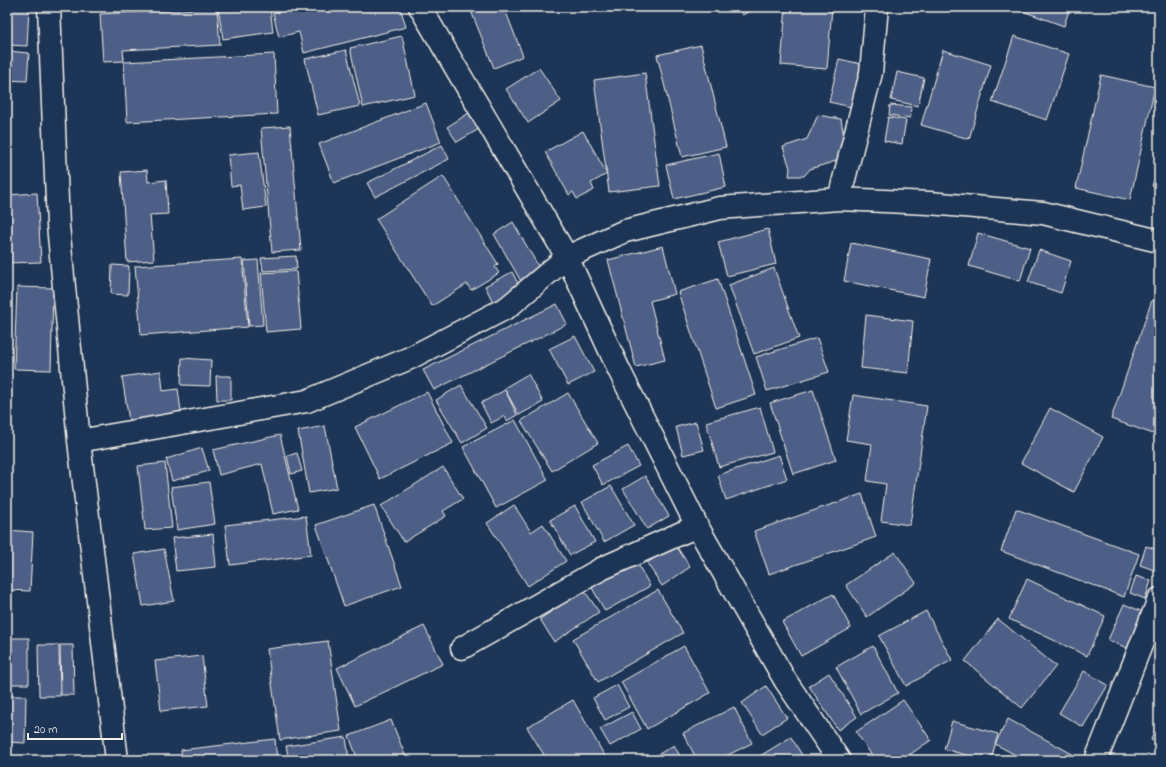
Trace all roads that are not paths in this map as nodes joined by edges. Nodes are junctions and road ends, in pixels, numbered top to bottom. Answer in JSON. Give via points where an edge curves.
{"nodes":[{"id":1,"x":49,"y":7,"type":"edge"},
{"id":2,"x":420,"y":7,"type":"edge"},
{"id":3,"x":877,"y":7,"type":"edge"},
{"id":4,"x":840,"y":199,"type":"junction"},
{"id":5,"x":1159,"y":241,"type":"edge"},
{"id":6,"x":567,"y":257,"type":"junction"},
{"id":7,"x":79,"y":441,"type":"junction"},
{"id":8,"x":697,"y":526,"type":"junction"},
{"id":9,"x":1159,"y":599,"type":"edge"},
{"id":10,"x":462,"y":648,"type":"dead end"},
{"id":11,"x":117,"y":760,"type":"edge"},
{"id":12,"x":839,"y":760,"type":"edge"},
{"id":13,"x":1096,"y":760,"type":"edge"}],
"edges":[{"from":1,"to":7,"type":"street","via":[[58,225]]},
{"from":2,"to":6,"type":"street"},
{"from":3,"to":4,"type":"street","via":[[871,73]]},
{"from":4,"to":5,"type":"street","via":[[929,203],[1043,213]]},
{"from":4,"to":6,"type":"street","via":[[720,208],[625,231]]},
{"from":6,"to":7,"type":"street","via":[[508,307],[410,358],[307,401]]},
{"from":6,"to":8,"type":"street","via":[[619,370]]},
{"from":7,"to":11,"type":"street"},
{"from":8,"to":10,"type":"street","via":[[601,569]]},
{"from":8,"to":12,"type":"street","via":[[785,680]]},
{"from":9,"to":13,"type":"street"}]}
